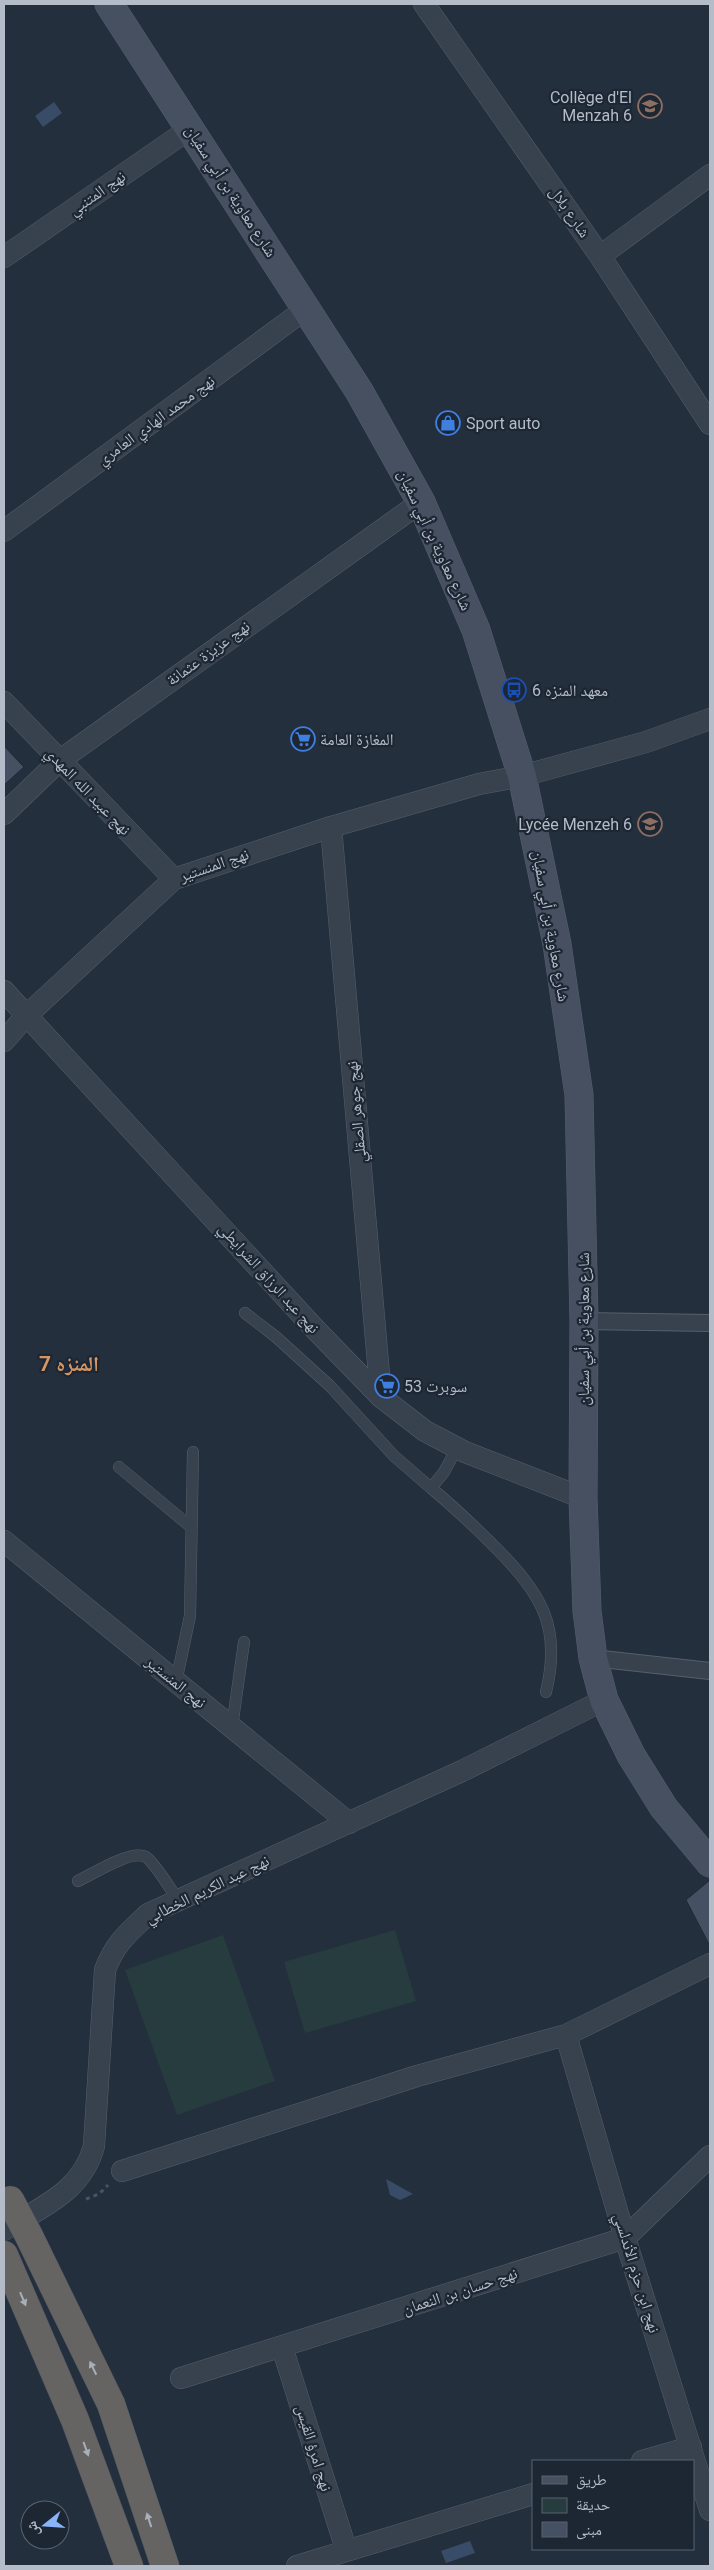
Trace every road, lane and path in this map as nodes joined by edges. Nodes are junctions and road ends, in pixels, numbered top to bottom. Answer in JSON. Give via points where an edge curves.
{"nodes":[{"id":1,"x":109,"y":4,"type":"edge"},
{"id":2,"x":424,"y":4,"type":"edge"},
{"id":3,"x":190,"y":128,"type":"junction"},
{"id":4,"x":710,"y":175,"type":"edge"},
{"id":5,"x":600,"y":256,"type":"junction"},
{"id":6,"x":4,"y":257,"type":"edge"},
{"id":7,"x":307,"y":308,"type":"junction"},
{"id":8,"x":710,"y":424,"type":"edge"},
{"id":9,"x":421,"y":502,"type":"junction"},
{"id":10,"x":4,"y":531,"type":"edge"},
{"id":11,"x":4,"y":702,"type":"edge"},
{"id":12,"x":710,"y":719,"type":"edge"},
{"id":13,"x":59,"y":761,"type":"junction"},
{"id":14,"x":522,"y":776,"type":"junction"},
{"id":15,"x":4,"y":814,"type":"edge"},
{"id":16,"x":331,"y":827,"type":"junction"},
{"id":17,"x":174,"y":879,"type":"junction"},
{"id":18,"x":4,"y":991,"type":"edge"},
{"id":19,"x":26,"y":1016,"type":"junction"},
{"id":20,"x":4,"y":1041,"type":"edge"},
{"id":21,"x":245,"y":1313,"type":"dead end"},
{"id":22,"x":584,"y":1321,"type":"junction"},
{"id":23,"x":710,"y":1323,"type":"edge"},
{"id":24,"x":381,"y":1397,"type":"junction"},
{"id":25,"x":457,"y":1448,"type":"junction"},
{"id":26,"x":192,"y":1452,"type":"dead end"},
{"id":27,"x":119,"y":1467,"type":"dead end"},
{"id":28,"x":431,"y":1488,"type":"junction"},
{"id":29,"x":583,"y":1498,"type":"junction"},
{"id":30,"x":191,"y":1526,"type":"junction"},
{"id":31,"x":4,"y":1541,"type":"edge"},
{"id":32,"x":244,"y":1642,"type":"dead end"},
{"id":33,"x":593,"y":1658,"type":"junction"},
{"id":34,"x":710,"y":1671,"type":"edge"},
{"id":35,"x":176,"y":1682,"type":"junction"},
{"id":36,"x":546,"y":1692,"type":"dead end"},
{"id":37,"x":604,"y":1700,"type":"junction"},
{"id":38,"x":232,"y":1727,"type":"junction"},
{"id":39,"x":349,"y":1823,"type":"junction"},
{"id":40,"x":710,"y":1863,"type":"edge"},
{"id":41,"x":78,"y":1881,"type":"dead end"},
{"id":42,"x":178,"y":1900,"type":"junction"},
{"id":43,"x":710,"y":1964,"type":"edge"},
{"id":44,"x":566,"y":2035,"type":"junction"},
{"id":45,"x":710,"y":2156,"type":"edge"},
{"id":46,"x":122,"y":2170,"type":"dead end"},
{"id":47,"x":7,"y":2194,"type":"edge"},
{"id":48,"x":16,"y":2233,"type":"edge"},
{"id":49,"x":625,"y":2238,"type":"junction"},
{"id":50,"x":4,"y":2255,"type":"edge"},
{"id":51,"x":282,"y":2347,"type":"junction"},
{"id":52,"x":181,"y":2378,"type":"dead end"},
{"id":53,"x":690,"y":2447,"type":"junction"},
{"id":54,"x":645,"y":2460,"type":"edge"},
{"id":55,"x":532,"y":2494,"type":"edge"},
{"id":56,"x":710,"y":2510,"type":"edge"},
{"id":57,"x":346,"y":2550,"type":"junction"},
{"id":58,"x":129,"y":2566,"type":"edge"},
{"id":59,"x":165,"y":2566,"type":"edge"},
{"id":60,"x":297,"y":2566,"type":"edge"}],
"edges":[{"from":1,"to":3,"type":"main road","name":"شارع معاوية بن أبي سفيان"},
{"from":2,"to":5,"type":"street","name":"شارع بلال"},
{"from":3,"to":6,"type":"street","name":"نهج المتنبي"},
{"from":3,"to":7,"type":"main road","name":"شارع معاوية بن أبي سفيان"},
{"from":4,"to":5,"type":"street"},
{"from":5,"to":8,"type":"street","name":"شارع بلال"},
{"from":7,"to":9,"type":"main road","name":"شارع معاوية بن أبي سفيان","via":[[359,391]]},
{"from":7,"to":10,"type":"street","name":"نهج محمد الهادي العامري"},
{"from":9,"to":13,"type":"street","name":"نهج عزيزة عثمانة"},
{"from":9,"to":14,"type":"main road","name":"شارع معاوية بن أبي سفيان","via":[[476,630]]},
{"from":11,"to":13,"type":"street","name":"نهج عبيد الله المهدي"},
{"from":12,"to":14,"type":"street","name":"نهج المنستير","via":[[646,742]]},
{"from":13,"to":15,"type":"street","name":"نهج عزيزة عثمانة"},
{"from":13,"to":17,"type":"street","name":"نهج عبيد الله المهدي"},
{"from":14,"to":16,"type":"street","name":"نهج المنستير","via":[[479,784]]},
{"from":14,"to":22,"type":"main road","name":"شارع معاوية بن أبي سفيان","via":[[557,944],[579,1095]]},
{"from":16,"to":17,"type":"street","name":"نهج المنستير"},
{"from":16,"to":24,"type":"street","name":"نهج جوهر الصقلي"},
{"from":17,"to":19,"type":"street","name":"نهج المنستير"},
{"from":18,"to":19,"type":"street","name":"نهج عبد الرزاق الشرايطي"},
{"from":19,"to":20,"type":"street","name":"نهج المنستير"},
{"from":19,"to":24,"type":"street","name":"نهج عبد الرزاق الشرايطي"},
{"from":21,"to":28,"type":"lane","via":[[324,1380],[394,1456]]},
{"from":22,"to":23,"type":"street"},
{"from":22,"to":29,"type":"main road","name":"شارع معاوية بن أبي سفيان"},
{"from":24,"to":25,"type":"street","name":"نهج عبد الرزاق الشرايطي","via":[[425,1431]]},
{"from":25,"to":28,"type":"lane"},
{"from":25,"to":29,"type":"street","name":"نهج عبد الرزاق الشرايطي"},
{"from":26,"to":30,"type":"lane"},
{"from":27,"to":30,"type":"lane"},
{"from":28,"to":36,"type":"lane","via":[[459,1510],[532,1587],[544,1616],[553,1653]]},
{"from":29,"to":33,"type":"main road","name":"شارع معاوية بن أبي سفيان","via":[[587,1612]]},
{"from":30,"to":35,"type":"lane","via":[[190,1616]]},
{"from":31,"to":35,"type":"street","name":"نهج المنستير"},
{"from":32,"to":38,"type":"lane"},
{"from":33,"to":34,"type":"street"},
{"from":33,"to":37,"type":"main road","name":"شارع معاوية بن أبي سفيان"},
{"from":35,"to":38,"type":"street","name":"نهج المنستير"},
{"from":37,"to":39,"type":"street","name":"نهج عبد الكريم الخطابي"},
{"from":37,"to":40,"type":"main road","name":"شارع معاوية بن أبي سفيان","via":[[631,1755],[664,1808]]},
{"from":38,"to":39,"type":"street","name":"نهج المنستير"},
{"from":39,"to":42,"type":"street","name":"نهج عبد الكريم الخطابي"},
{"from":41,"to":42,"type":"lane","via":[[127,1857],[138,1855],[147,1858]]},
{"from":42,"to":48,"type":"street","name":"نهج عبد الكريم الخطابي","via":[[148,1914],[112,1952],[106,1970],[94,2146],[90,2163],[67,2191]]},
{"from":43,"to":44,"type":"street"},
{"from":44,"to":46,"type":"street","via":[[417,2076]]},
{"from":44,"to":49,"type":"street","name":"نهج ابن حزم الأندلسي"},
{"from":45,"to":49,"type":"street","name":"نهج حسان بن النعمان"},
{"from":47,"to":48,"type":"highway","bridge":true},
{"from":59,"to":48,"type":"highway","one_way":true,"via":[[111,2404]]},
{"from":49,"to":51,"type":"street","name":"نهج حسان بن النعمان"},
{"from":49,"to":53,"type":"street","name":"نهج ابن حزم الأندلسي"},
{"from":50,"to":58,"type":"highway","one_way":true,"via":[[75,2420]]},
{"from":51,"to":52,"type":"street","name":"نهج حسان بن النعمان"},
{"from":51,"to":57,"type":"street","name":"نهج امرؤ القيس"},
{"from":53,"to":54,"type":"street"},
{"from":53,"to":56,"type":"street","name":"نهج ابن حزم الأندلسي"},
{"from":55,"to":57,"type":"street"},
{"from":57,"to":60,"type":"street"}]}
